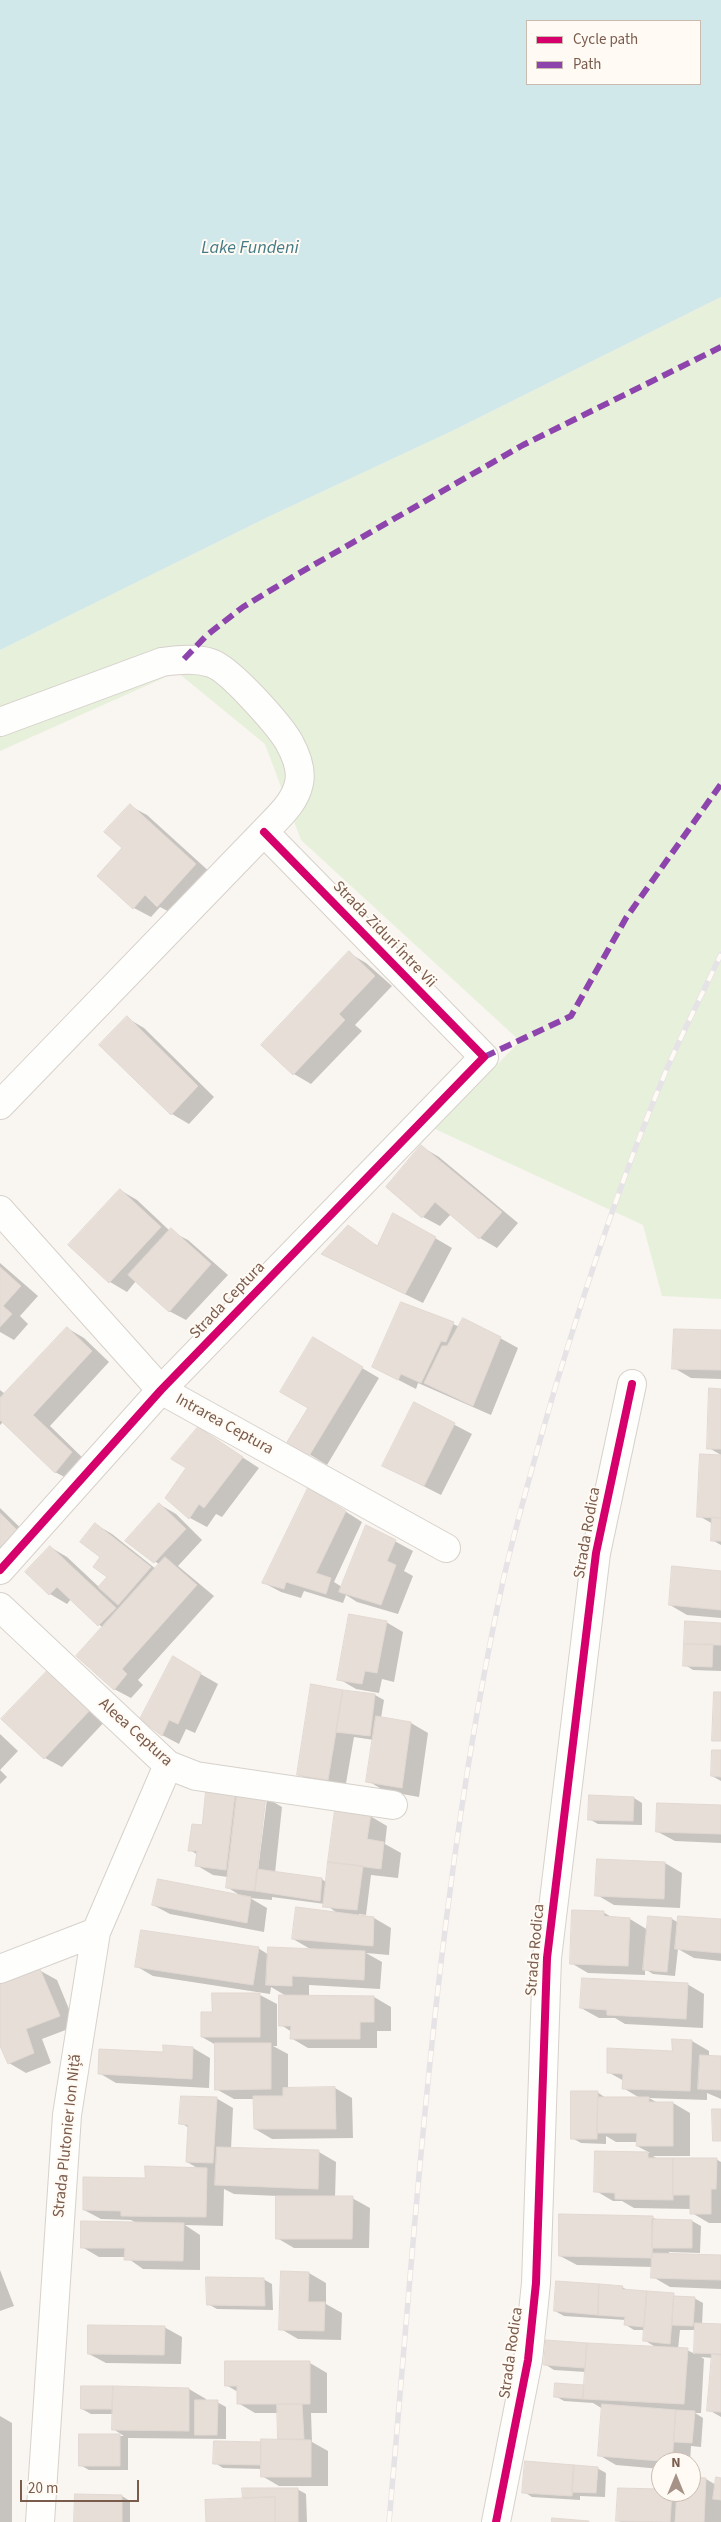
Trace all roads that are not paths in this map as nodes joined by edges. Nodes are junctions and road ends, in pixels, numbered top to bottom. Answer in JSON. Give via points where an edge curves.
{"nodes":[{"id":1,"x":0,"y":722,"type":"edge"},
{"id":2,"x":264,"y":832,"type":"junction"},
{"id":3,"x":484,"y":1057,"type":"joint"},
{"id":4,"x":0,"y":1105,"type":"edge"},
{"id":5,"x":0,"y":1210,"type":"edge"},
{"id":6,"x":632,"y":1384,"type":"dead end"},
{"id":7,"x":161,"y":1390,"type":"junction"},
{"id":8,"x":446,"y":1548,"type":"dead end"},
{"id":9,"x":0,"y":1570,"type":"edge"},
{"id":10,"x":0,"y":1606,"type":"edge"},
{"id":11,"x":168,"y":1765,"type":"junction"},
{"id":12,"x":393,"y":1805,"type":"dead end"},
{"id":13,"x":96,"y":1932,"type":"junction"},
{"id":14,"x":0,"y":1969,"type":"edge"},
{"id":15,"x":40,"y":2522,"type":"edge"},
{"id":16,"x":496,"y":2522,"type":"edge"}],
"edges":[{"from":1,"to":2,"type":"street","via":[[162,662],[184,659],[213,663],[238,682],[268,716],[288,741],[297,761],[300,780],[294,800]]},
{"from":2,"to":3,"type":"street","name":"Strada Ziduri Între Vii"},
{"from":2,"to":4,"type":"street"},
{"from":3,"to":7,"type":"street","name":"Strada Ceptura"},
{"from":5,"to":7,"type":"street","name":"Intrarea Ceptura"},
{"from":6,"to":16,"type":"street","name":"Strada Rodica","via":[[596,1554],[547,1958],[536,2283],[528,2360]]},
{"from":7,"to":8,"type":"street","name":"Intrarea Ceptura"},
{"from":7,"to":9,"type":"street","name":"Strada Ceptura"},
{"from":10,"to":11,"type":"street","name":"Aleea Ceptura"},
{"from":11,"to":12,"type":"street","name":"Aleea Ceptura","via":[[196,1776]]},
{"from":11,"to":13,"type":"street","name":"Strada Plutonier Ion Niță"},
{"from":13,"to":14,"type":"street"},
{"from":13,"to":15,"type":"street","name":"Strada Plutonier Ion Niță","via":[[67,2115]]}]}
